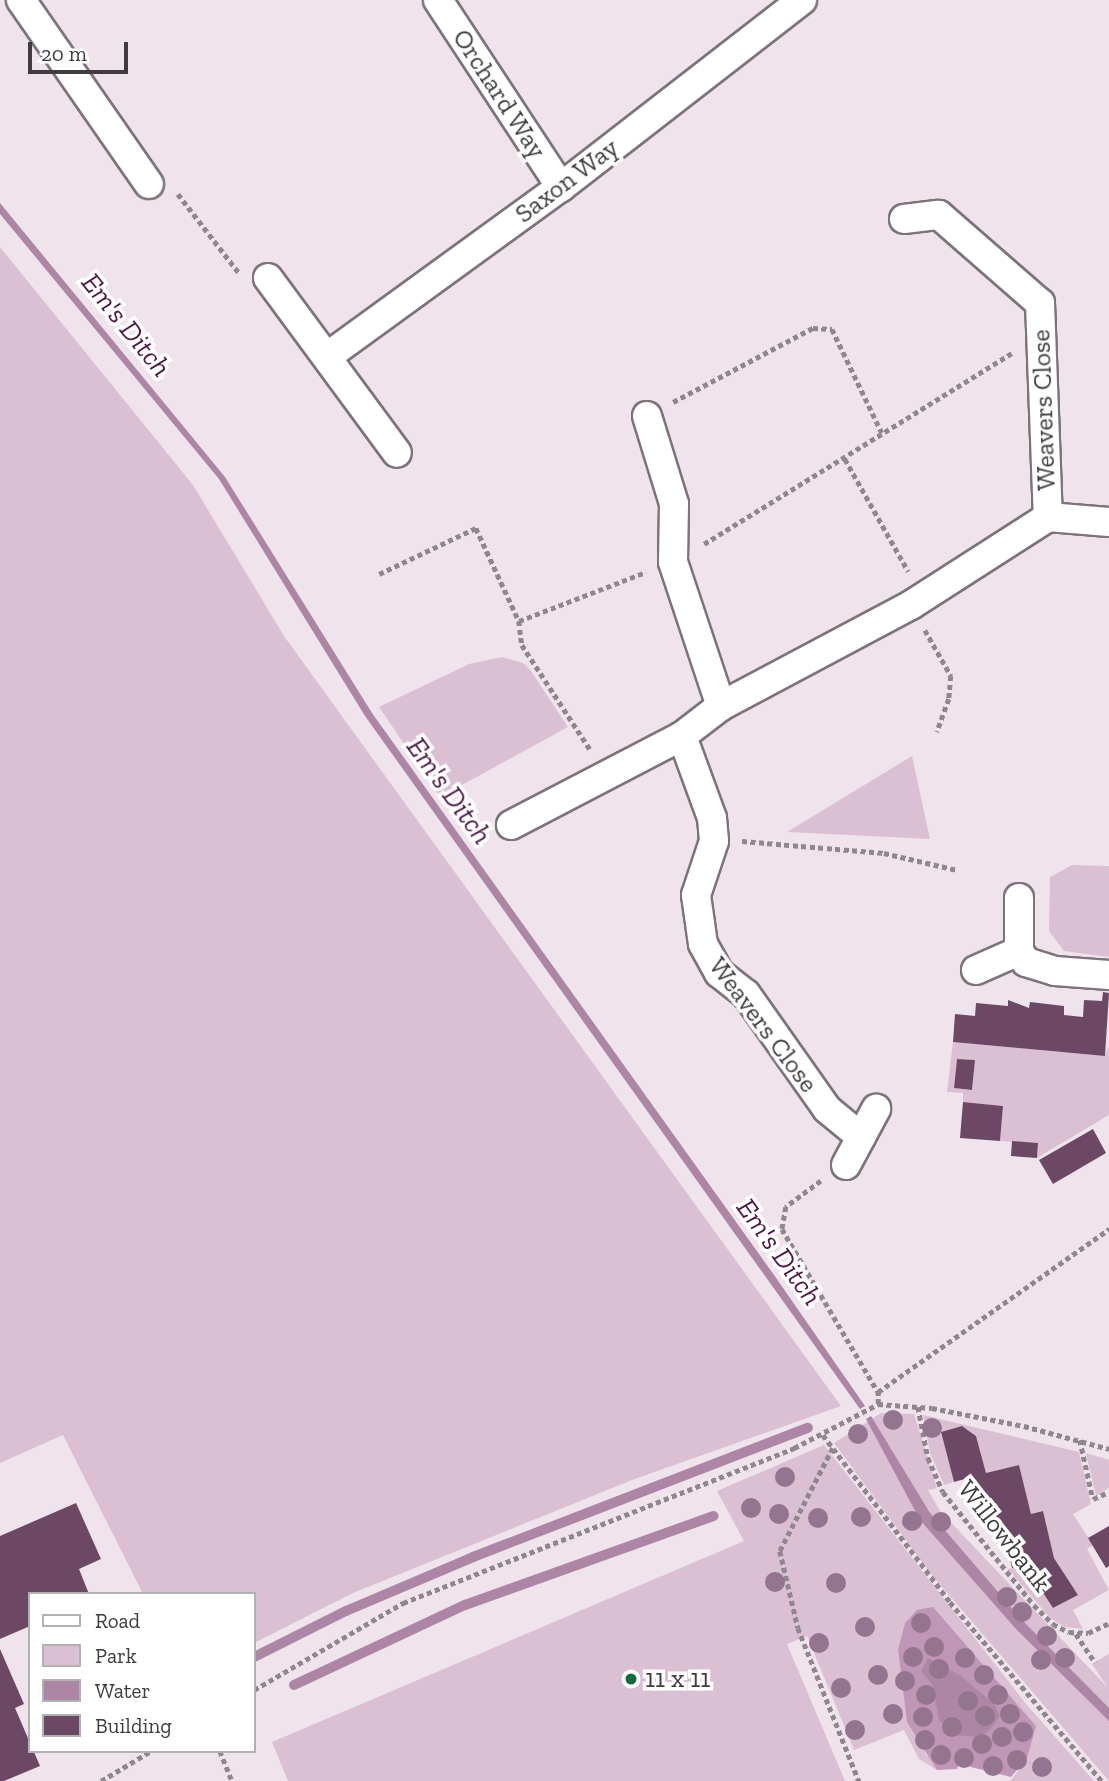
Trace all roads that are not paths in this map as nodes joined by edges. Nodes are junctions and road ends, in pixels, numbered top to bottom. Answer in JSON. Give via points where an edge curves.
{"nodes":[{"id":1,"x":21,"y":0,"type":"edge"},
{"id":2,"x":438,"y":0,"type":"edge"},
{"id":3,"x":802,"y":0,"type":"edge"},
{"id":4,"x":149,"y":184,"type":"road end"},
{"id":5,"x":561,"y":187,"type":"junction"},
{"id":6,"x":904,"y":219,"type":"dead end"},
{"id":7,"x":268,"y":278,"type":"road end"},
{"id":8,"x":328,"y":356,"type":"junction"},
{"id":9,"x":647,"y":416,"type":"road end"},
{"id":10,"x":397,"y":453,"type":"dead end"},
{"id":11,"x":1048,"y":517,"type":"junction"},
{"id":12,"x":1109,"y":522,"type":"edge"},
{"id":13,"x":721,"y":706,"type":"junction"},
{"id":14,"x":682,"y":736,"type":"junction"},
{"id":15,"x":511,"y":825,"type":"dead end"},
{"id":16,"x":1019,"y":898,"type":"dead end"},
{"id":17,"x":1019,"y":951,"type":"junction"},
{"id":18,"x":975,"y":970,"type":"dead end"},
{"id":19,"x":1109,"y":975,"type":"edge"},
{"id":20,"x":876,"y":1110,"type":"dead end"},
{"id":21,"x":861,"y":1137,"type":"junction"},
{"id":22,"x":846,"y":1165,"type":"road end"}],
"edges":[{"from":1,"to":4,"type":"street"},
{"from":2,"to":5,"type":"street","name":"Orchard Way"},
{"from":3,"to":5,"type":"street","name":"Saxon Way"},
{"from":5,"to":8,"type":"street","name":"Saxon Way"},
{"from":6,"to":11,"type":"street","name":"Weavers Close","via":[[939,215],[1040,303]]},
{"from":7,"to":8,"type":"street"},
{"from":8,"to":10,"type":"street"},
{"from":9,"to":13,"type":"street","via":[[674,505],[673,562]]},
{"from":11,"to":12,"type":"street","name":"Weavers Close"},
{"from":11,"to":13,"type":"street","name":"Weavers Close","via":[[917,600]]},
{"from":13,"to":14,"type":"street","name":"Weavers Close"},
{"from":14,"to":15,"type":"street","name":"Weavers Close"},
{"from":14,"to":21,"type":"street","name":"Weavers Close","via":[[712,818],[714,841],[696,895],[703,944],[719,973],[746,994],[827,1109]]},
{"from":16,"to":17,"type":"street"},
{"from":17,"to":18,"type":"street"},
{"from":17,"to":19,"type":"street","via":[[1032,966]]},
{"from":20,"to":21,"type":"street"},
{"from":21,"to":22,"type":"street"}]}
